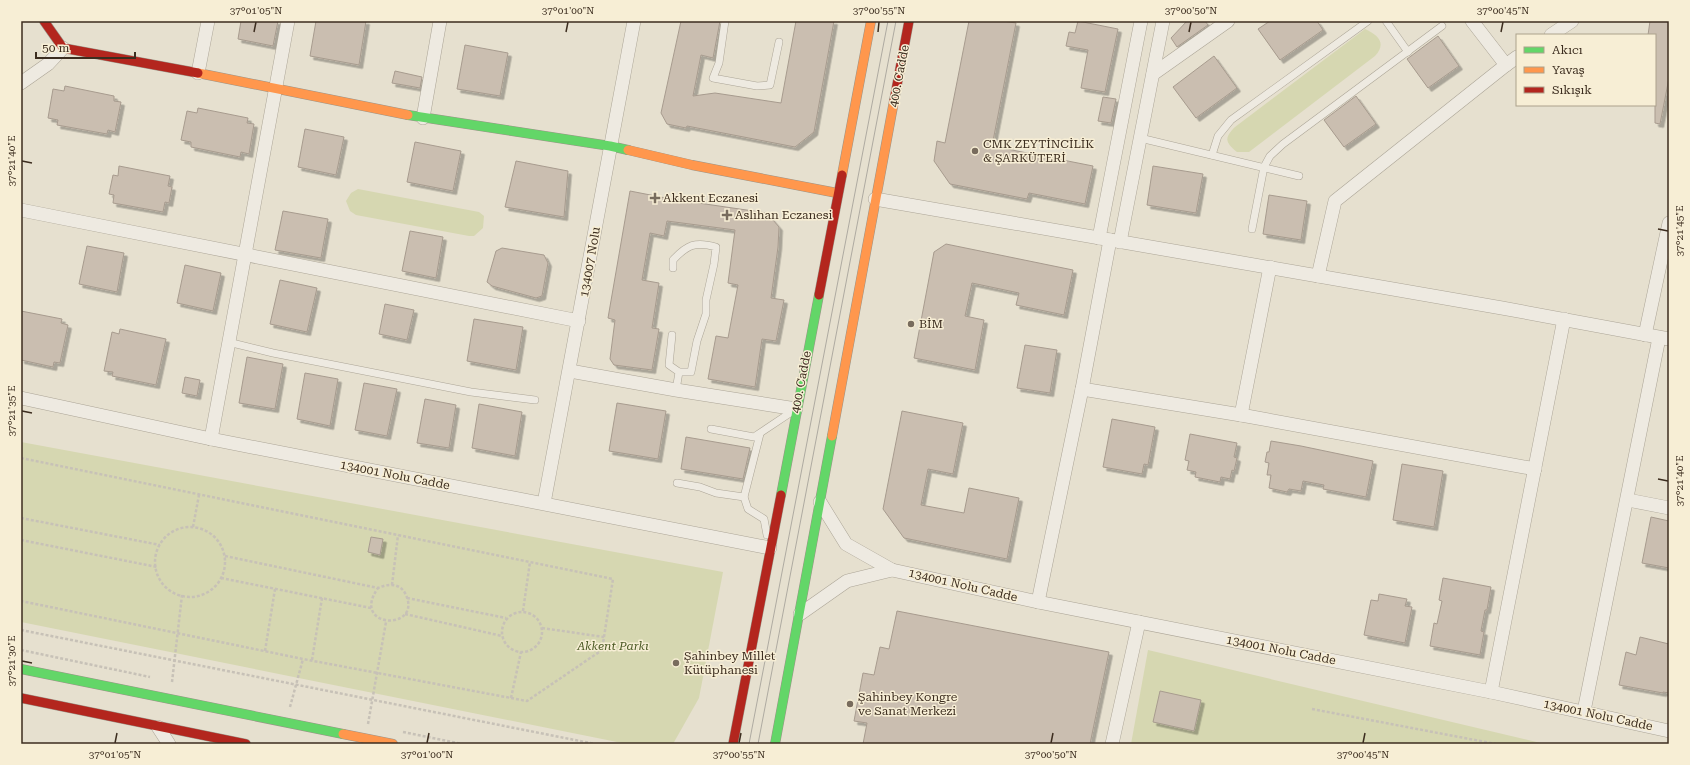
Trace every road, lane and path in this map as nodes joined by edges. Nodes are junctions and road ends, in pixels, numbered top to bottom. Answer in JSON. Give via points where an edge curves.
{"nodes":[{"id":1,"x":44,"y":21,"type":"edge"},
{"id":2,"x":208,"y":21,"type":"edge"},
{"id":3,"x":288,"y":21,"type":"edge"},
{"id":4,"x":440,"y":21,"type":"edge"},
{"id":5,"x":634,"y":21,"type":"edge"},
{"id":6,"x":725,"y":21,"type":"edge"},
{"id":7,"x":871,"y":21,"type":"edge"},
{"id":8,"x":909,"y":21,"type":"edge"},
{"id":9,"x":1141,"y":21,"type":"edge"},
{"id":10,"x":1163,"y":21,"type":"edge"},
{"id":11,"x":1228,"y":21,"type":"edge"},
{"id":12,"x":1368,"y":21,"type":"edge"},
{"id":13,"x":1386,"y":21,"type":"edge"},
{"id":14,"x":1472,"y":21,"type":"edge"},
{"id":15,"x":1572,"y":21,"type":"edge"},
{"id":16,"x":1442,"y":26,"type":"dead end"},
{"id":17,"x":1552,"y":34,"type":"edge"},
{"id":18,"x":779,"y":42,"type":"dead end"},
{"id":19,"x":63,"y":48,"type":"junction"},
{"id":20,"x":1408,"y":52,"type":"junction"},
{"id":21,"x":1516,"y":58,"type":"edge"},
{"id":22,"x":1506,"y":65,"type":"junction"},
{"id":23,"x":198,"y":73,"type":"junction"},
{"id":24,"x":1153,"y":74,"type":"junction"},
{"id":25,"x":21,"y":83,"type":"edge"},
{"id":26,"x":276,"y":89,"type":"junction"},
{"id":27,"x":423,"y":118,"type":"junction"},
{"id":28,"x":1140,"y":138,"type":"junction"},
{"id":29,"x":610,"y":146,"type":"junction"},
{"id":30,"x":1212,"y":155,"type":"junction"},
{"id":31,"x":1264,"y":167,"type":"junction"},
{"id":32,"x":1299,"y":176,"type":"dead end"},
{"id":33,"x":837,"y":193,"type":"junction"},
{"id":34,"x":875,"y":199,"type":"junction"},
{"id":35,"x":21,"y":210,"type":"edge"},
{"id":36,"x":1669,"y":223,"type":"edge"},
{"id":37,"x":1252,"y":229,"type":"dead end"},
{"id":38,"x":1110,"y":240,"type":"junction"},
{"id":39,"x":245,"y":255,"type":"junction"},
{"id":40,"x":1270,"y":267,"type":"junction"},
{"id":41,"x":673,"y":268,"type":"dead end"},
{"id":42,"x":1318,"y":276,"type":"junction"},
{"id":43,"x":1564,"y":320,"type":"junction"},
{"id":44,"x":579,"y":321,"type":"junction"},
{"id":45,"x":672,"y":335,"type":"dead end"},
{"id":46,"x":1645,"y":335,"type":"junction"},
{"id":47,"x":1664,"y":339,"type":"edge"},
{"id":48,"x":228,"y":342,"type":"junction"},
{"id":49,"x":570,"y":371,"type":"junction"},
{"id":50,"x":679,"y":372,"type":"junction"},
{"id":51,"x":1082,"y":389,"type":"junction"},
{"id":52,"x":676,"y":390,"type":"junction"},
{"id":53,"x":21,"y":398,"type":"edge"},
{"id":54,"x":535,"y":400,"type":"dead end"},
{"id":55,"x":796,"y":409,"type":"junction"},
{"id":56,"x":1241,"y":415,"type":"junction"},
{"id":57,"x":711,"y":430,"type":"dead end"},
{"id":58,"x":760,"y":434,"type":"junction"},
{"id":59,"x":211,"y":439,"type":"junction"},
{"id":60,"x":21,"y":458,"type":"edge"},
{"id":61,"x":1535,"y":469,"type":"junction"},
{"id":62,"x":677,"y":483,"type":"dead end"},
{"id":63,"x":199,"y":495,"type":"junction"},
{"id":64,"x":744,"y":496,"type":"junction"},
{"id":65,"x":1628,"y":500,"type":"junction"},
{"id":66,"x":820,"y":502,"type":"junction"},
{"id":67,"x":544,"y":503,"type":"junction"},
{"id":68,"x":1669,"y":508,"type":"edge"},
{"id":69,"x":21,"y":518,"type":"edge"},
{"id":70,"x":193,"y":527,"type":"junction"},
{"id":71,"x":398,"y":535,"type":"junction"},
{"id":72,"x":21,"y":540,"type":"edge"},
{"id":73,"x":160,"y":545,"type":"junction"},
{"id":74,"x":770,"y":548,"type":"junction"},
{"id":75,"x":225,"y":556,"type":"junction"},
{"id":76,"x":530,"y":562,"type":"junction"},
{"id":77,"x":157,"y":567,"type":"junction"},
{"id":78,"x":892,"y":570,"type":"junction"},
{"id":79,"x":221,"y":578,"type":"junction"},
{"id":80,"x":392,"y":585,"type":"junction"},
{"id":81,"x":378,"y":588,"type":"junction"},
{"id":82,"x":275,"y":589,"type":"junction"},
{"id":83,"x":182,"y":595,"type":"junction"},
{"id":84,"x":322,"y":598,"type":"junction"},
{"id":85,"x":407,"y":598,"type":"junction"},
{"id":86,"x":21,"y":601,"type":"edge"},
{"id":87,"x":1038,"y":602,"type":"junction"},
{"id":88,"x":371,"y":608,"type":"junction"},
{"id":89,"x":523,"y":611,"type":"junction"},
{"id":90,"x":405,"y":614,"type":"junction"},
{"id":91,"x":800,"y":614,"type":"junction"},
{"id":92,"x":506,"y":618,"type":"junction"},
{"id":93,"x":386,"y":622,"type":"junction"},
{"id":94,"x":1139,"y":622,"type":"junction"},
{"id":95,"x":542,"y":628,"type":"junction"},
{"id":96,"x":21,"y":630,"type":"edge"},
{"id":97,"x":178,"y":633,"type":"junction"},
{"id":98,"x":502,"y":636,"type":"junction"},
{"id":99,"x":604,"y":637,"type":"junction"},
{"id":100,"x":265,"y":651,"type":"junction"},
{"id":101,"x":521,"y":652,"type":"junction"},
{"id":102,"x":303,"y":659,"type":"junction"},
{"id":103,"x":176,"y":660,"type":"junction"},
{"id":104,"x":312,"y":660,"type":"junction"},
{"id":105,"x":21,"y":669,"type":"edge"},
{"id":106,"x":376,"y":672,"type":"junction"},
{"id":107,"x":172,"y":682,"type":"dead end"},
{"id":108,"x":296,"y":684,"type":"junction"},
{"id":109,"x":1491,"y":692,"type":"junction"},
{"id":110,"x":21,"y":698,"type":"edge"},
{"id":111,"x":511,"y":698,"type":"junction"},
{"id":112,"x":372,"y":700,"type":"junction"},
{"id":113,"x":290,"y":707,"type":"dead end"},
{"id":114,"x":1312,"y":709,"type":"dead end"},
{"id":115,"x":1584,"y":711,"type":"junction"},
{"id":116,"x":158,"y":727,"type":"junction"},
{"id":117,"x":1669,"y":730,"type":"edge"},
{"id":118,"x":778,"y":731,"type":"junction"},
{"id":119,"x":364,"y":738,"type":"junction"},
{"id":120,"x":169,"y":744,"type":"edge"},
{"id":121,"x":246,"y":744,"type":"edge"},
{"id":122,"x":393,"y":744,"type":"edge"},
{"id":123,"x":595,"y":744,"type":"edge"},
{"id":124,"x":733,"y":744,"type":"edge"},
{"id":125,"x":776,"y":744,"type":"edge"},
{"id":126,"x":782,"y":744,"type":"edge"},
{"id":127,"x":1112,"y":744,"type":"edge"},
{"id":128,"x":1496,"y":744,"type":"edge"}],
"edges":[{"from":1,"to":19,"type":"main road"},
{"from":2,"to":23,"type":"street"},
{"from":3,"to":26,"type":"street"},
{"from":4,"to":27,"type":"street"},
{"from":5,"to":29,"type":"street","name":"134007 Nolu"},
{"from":6,"to":18,"type":"lane","via":[[719,63],[713,78],[757,86],[770,85]]},
{"from":7,"to":33,"type":"main road","name":"400. Cadde"},
{"from":8,"to":34,"type":"main road","name":"400. Cadde"},
{"from":9,"to":38,"type":"street"},
{"from":10,"to":24,"type":"street"},
{"from":11,"to":24,"type":"street"},
{"from":12,"to":30,"type":"lane","via":[[1231,120],[1218,136]]},
{"from":13,"to":20,"type":"lane"},
{"from":14,"to":22,"type":"street"},
{"from":15,"to":17,"type":"street"},
{"from":16,"to":20,"type":"lane"},
{"from":19,"to":23,"type":"main road"},
{"from":19,"to":25,"type":"street","via":[[48,64]]},
{"from":20,"to":31,"type":"lane","via":[[1283,144],[1270,156]]},
{"from":21,"to":22,"type":"street"},
{"from":22,"to":42,"type":"street","via":[[1335,201]]},
{"from":23,"to":26,"type":"main road"},
{"from":24,"to":28,"type":"street"},
{"from":26,"to":27,"type":"main road"},
{"from":26,"to":39,"type":"street"},
{"from":27,"to":29,"type":"main road"},
{"from":28,"to":30,"type":"lane"},
{"from":28,"to":38,"type":"street"},
{"from":29,"to":33,"type":"main road"},
{"from":29,"to":44,"type":"street","name":"134007 Nolu"},
{"from":30,"to":31,"type":"lane"},
{"from":31,"to":32,"type":"lane"},
{"from":31,"to":37,"type":"lane"},
{"from":33,"to":55,"type":"main road","name":"400. Cadde"},
{"from":34,"to":38,"type":"street"},
{"from":34,"to":66,"type":"main road","name":"400. Cadde"},
{"from":35,"to":39,"type":"street"},
{"from":36,"to":46,"type":"street"},
{"from":38,"to":40,"type":"street"},
{"from":38,"to":51,"type":"street"},
{"from":39,"to":44,"type":"street"},
{"from":39,"to":48,"type":"street"},
{"from":40,"to":42,"type":"street"},
{"from":40,"to":56,"type":"street"},
{"from":41,"to":50,"type":"lane","via":[[673,260],[684,249],[702,243],[716,247],[706,300],[706,314],[691,372]]},
{"from":42,"to":43,"type":"street"},
{"from":43,"to":46,"type":"street"},
{"from":43,"to":61,"type":"street"},
{"from":44,"to":49,"type":"street","name":"134007 Nolu"},
{"from":45,"to":50,"type":"lane","via":[[669,365]]},
{"from":46,"to":47,"type":"street"},
{"from":47,"to":65,"type":"street"},
{"from":48,"to":54,"type":"lane","via":[[471,392]]},
{"from":48,"to":59,"type":"street"},
{"from":49,"to":52,"type":"street"},
{"from":49,"to":67,"type":"street","name":"134007 Nolu"},
{"from":50,"to":52,"type":"lane"},
{"from":51,"to":56,"type":"street"},
{"from":51,"to":87,"type":"street"},
{"from":52,"to":55,"type":"street"},
{"from":53,"to":59,"type":"street","name":"134001 Nolu Cadde"},
{"from":55,"to":58,"type":"lane"},
{"from":55,"to":74,"type":"main road","name":"400. Cadde"},
{"from":56,"to":61,"type":"street"},
{"from":57,"to":58,"type":"lane","via":[[754,437]]},
{"from":58,"to":64,"type":"lane"},
{"from":59,"to":67,"type":"street","name":"134001 Nolu Cadde"},
{"from":60,"to":63,"type":"path"},
{"from":61,"to":109,"type":"street"},
{"from":62,"to":64,"type":"lane","via":[[716,493]]},
{"from":63,"to":70,"type":"path"},
{"from":63,"to":71,"type":"path"},
{"from":64,"to":74,"type":"lane","via":[[748,509],[764,519]]},
{"from":65,"to":68,"type":"street"},
{"from":65,"to":115,"type":"street"},
{"from":66,"to":78,"type":"street","name":"134001 Nolu Cadde","via":[[846,544]]},
{"from":66,"to":91,"type":"main road","name":"400. Cadde"},
{"from":67,"to":74,"type":"street","name":"134001 Nolu Cadde"},
{"from":69,"to":73,"type":"path"},
{"from":70,"to":73,"type":"path","via":[[171,532]]},
{"from":70,"to":75,"type":"path","via":[[214,536]]},
{"from":71,"to":76,"type":"path"},
{"from":71,"to":80,"type":"path"},
{"from":72,"to":77,"type":"path"},
{"from":73,"to":77,"type":"path","via":[[156,556]]},
{"from":74,"to":124,"type":"main road","name":"400. Cadde"},
{"from":75,"to":79,"type":"path"},
{"from":75,"to":81,"type":"path"},
{"from":76,"to":89,"type":"path"},
{"from":76,"to":99,"type":"path","via":[[614,579]]},
{"from":77,"to":83,"type":"path","via":[[163,583],[171,591]]},
{"from":78,"to":87,"type":"street","name":"134001 Nolu Cadde"},
{"from":78,"to":91,"type":"street","name":"134001 Nolu Cadde","via":[[847,581]]},
{"from":79,"to":82,"type":"path"},
{"from":79,"to":83,"type":"path","via":[[204,594]]},
{"from":80,"to":81,"type":"path"},
{"from":80,"to":85,"type":"path","via":[[398,586],[406,593]]},
{"from":81,"to":88,"type":"path","via":[[372,597]]},
{"from":82,"to":84,"type":"path"},
{"from":82,"to":100,"type":"path"},
{"from":83,"to":97,"type":"path"},
{"from":84,"to":88,"type":"path"},
{"from":84,"to":104,"type":"path"},
{"from":85,"to":90,"type":"path"},
{"from":85,"to":92,"type":"path"},
{"from":86,"to":97,"type":"path"},
{"from":87,"to":94,"type":"street","name":"134001 Nolu Cadde"},
{"from":88,"to":93,"type":"path","via":[[376,617]]},
{"from":89,"to":92,"type":"path"},
{"from":89,"to":95,"type":"path","via":[[538,619]]},
{"from":90,"to":93,"type":"path","via":[[397,620]]},
{"from":90,"to":98,"type":"path"},
{"from":91,"to":118,"type":"main road","name":"400. Cadde"},
{"from":92,"to":98,"type":"path","via":[[502,626]]},
{"from":93,"to":106,"type":"path"},
{"from":94,"to":109,"type":"street","name":"134001 Nolu Cadde"},
{"from":94,"to":127,"type":"street"},
{"from":95,"to":99,"type":"path"},
{"from":95,"to":101,"type":"path","via":[[542,637],[538,645]]},
{"from":96,"to":103,"type":"path"},
{"from":97,"to":100,"type":"path"},
{"from":97,"to":103,"type":"path"},
{"from":98,"to":101,"type":"path","via":[[512,650]]},
{"from":99,"to":111,"type":"path","via":[[602,650],[527,701]]},
{"from":100,"to":102,"type":"path"},
{"from":101,"to":111,"type":"path"},
{"from":102,"to":104,"type":"path"},
{"from":102,"to":108,"type":"path"},
{"from":103,"to":107,"type":"path"},
{"from":103,"to":108,"type":"path"},
{"from":104,"to":106,"type":"path"},
{"from":105,"to":119,"type":"main road"},
{"from":106,"to":111,"type":"path"},
{"from":106,"to":112,"type":"path"},
{"from":108,"to":112,"type":"path"},
{"from":108,"to":113,"type":"path"},
{"from":109,"to":115,"type":"street","name":"134001 Nolu Cadde"},
{"from":110,"to":116,"type":"main road"},
{"from":112,"to":119,"type":"path"},
{"from":112,"to":123,"type":"path"},
{"from":114,"to":128,"type":"path"},
{"from":115,"to":117,"type":"street","name":"134001 Nolu Cadde"},
{"from":116,"to":120,"type":"street"},
{"from":116,"to":121,"type":"main road"},
{"from":118,"to":125,"type":"main road","name":"400. Cadde"},
{"from":118,"to":126,"type":"main road"},
{"from":119,"to":122,"type":"main road"}]}
